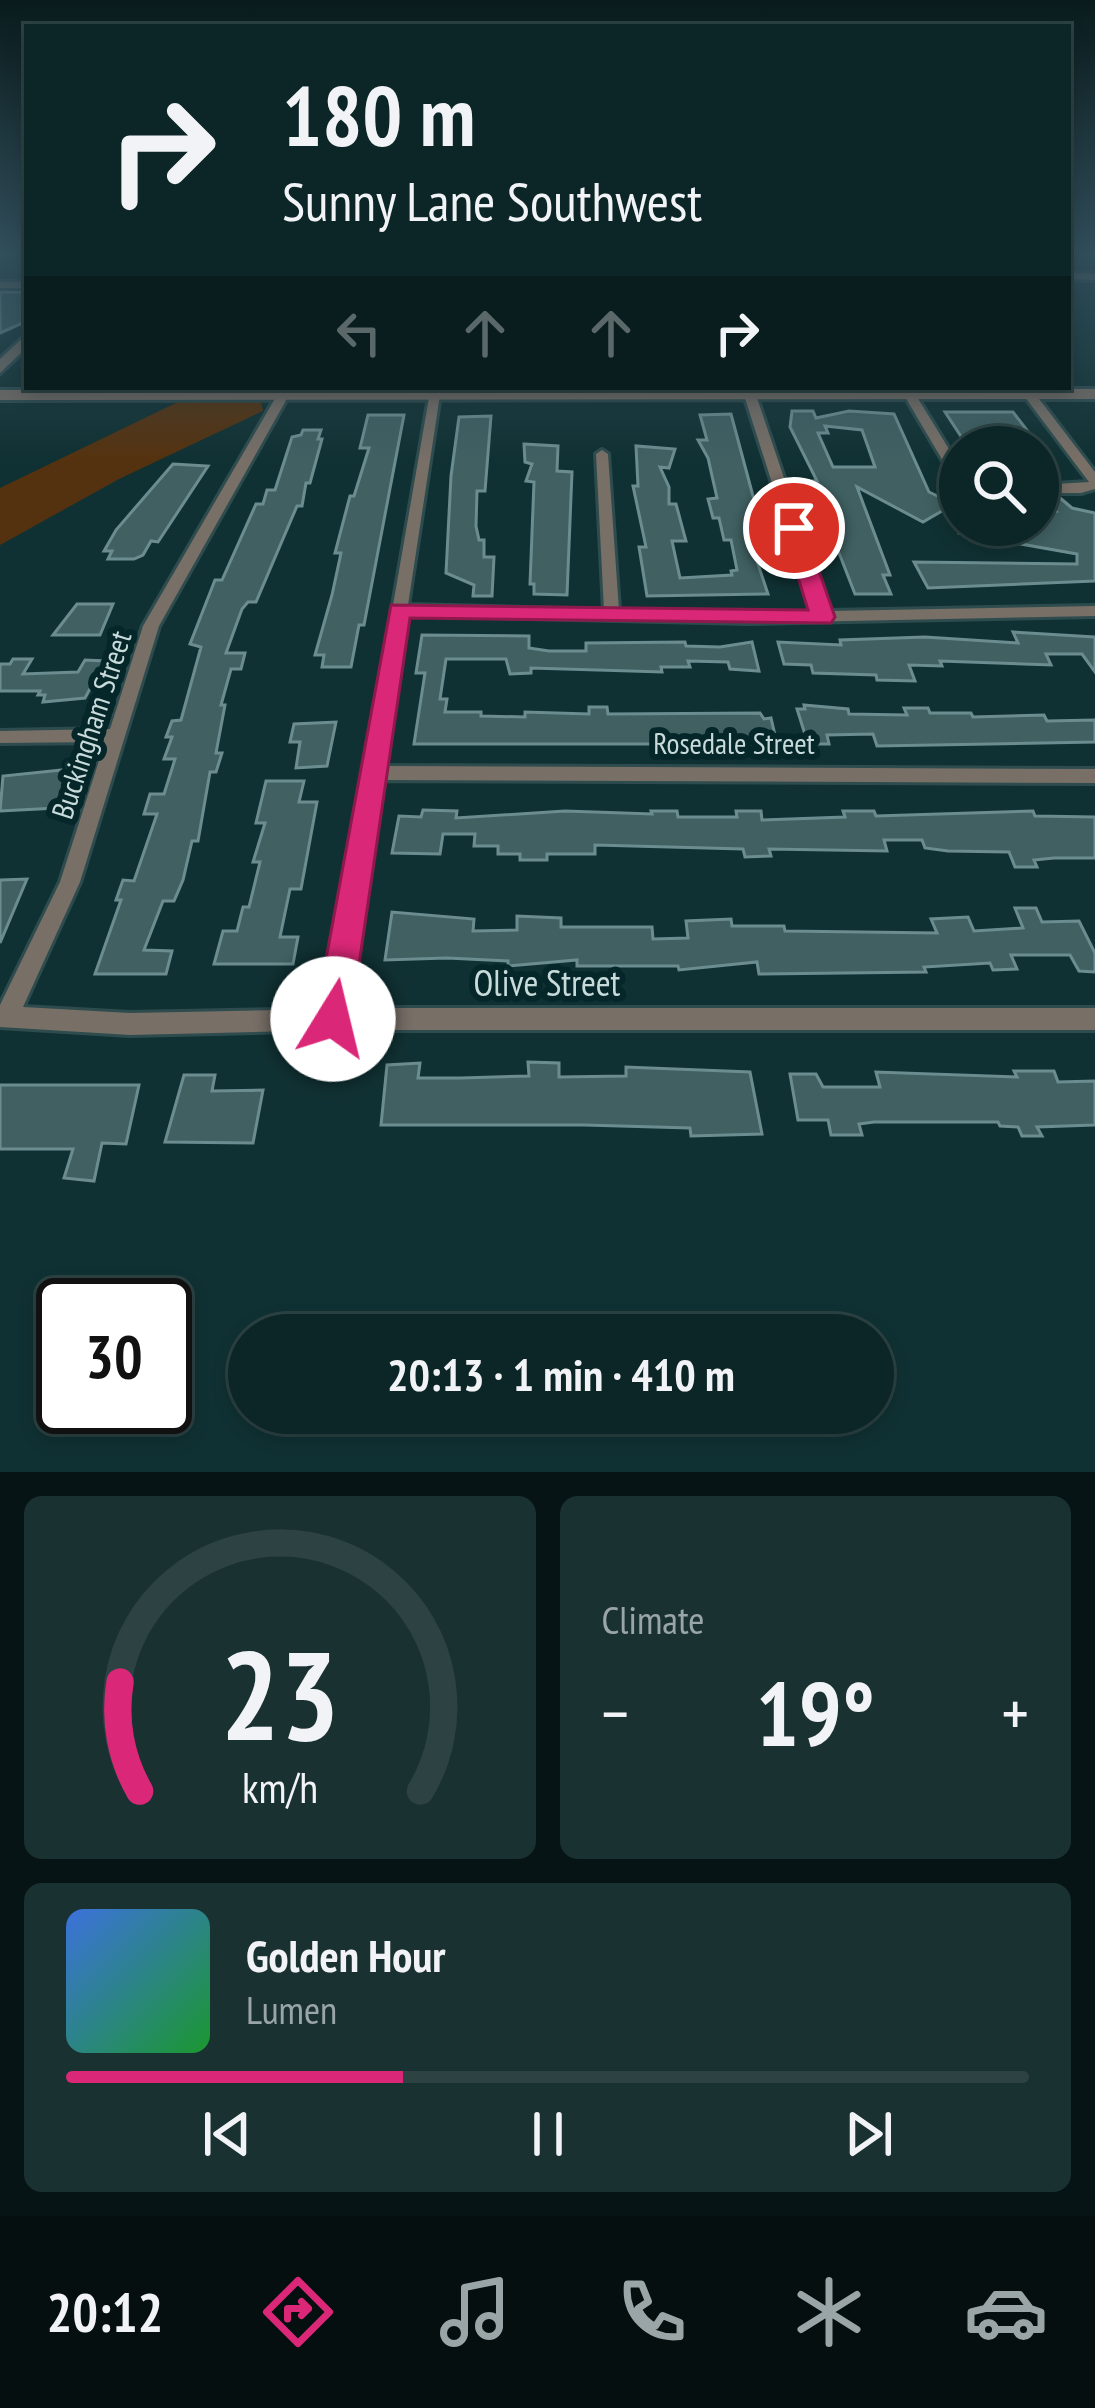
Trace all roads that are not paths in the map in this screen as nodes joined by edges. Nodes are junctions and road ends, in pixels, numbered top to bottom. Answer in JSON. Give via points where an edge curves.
{"nodes":[{"id":1,"x":14,"y":346,"type":"edge"},
{"id":2,"x":0,"y":368,"type":"edge"},
{"id":3,"x":144,"y":391,"type":"edge"},
{"id":4,"x":1029,"y":394,"type":"junction"},
{"id":5,"x":1095,"y":394,"type":"edge"},
{"id":6,"x":0,"y":395,"type":"edge"},
{"id":7,"x":283,"y":395,"type":"junction"},
{"id":8,"x":434,"y":395,"type":"junction"},
{"id":9,"x":750,"y":395,"type":"junction"},
{"id":10,"x":910,"y":395,"type":"junction"},
{"id":11,"x":939,"y":443,"type":"edge"},
{"id":12,"x":602,"y":454,"type":"dead end"},
{"id":13,"x":1095,"y":483,"type":"edge"},
{"id":14,"x":1059,"y":489,"type":"edge"},
{"id":15,"x":399,"y":610,"type":"junction"},
{"id":16,"x":1095,"y":611,"type":"edge"},
{"id":17,"x":612,"y":616,"type":"junction"},
{"id":18,"x":823,"y":617,"type":"junction"},
{"id":19,"x":114,"y":736,"type":"junction"},
{"id":20,"x":0,"y":737,"type":"edge"},
{"id":21,"x":373,"y":773,"type":"junction"},
{"id":22,"x":1095,"y":776,"type":"edge"},
{"id":23,"x":4,"y":1017,"type":"edge"},
{"id":24,"x":333,"y":1019,"type":"junction"},
{"id":25,"x":1095,"y":1019,"type":"edge"}],
"edges":[{"from":1,"to":2,"type":"street"},
{"from":3,"to":6,"type":"street"},
{"from":3,"to":7,"type":"street"},
{"from":4,"to":5,"type":"street"},
{"from":4,"to":10,"type":"street"},
{"from":4,"to":13,"type":"street"},
{"from":7,"to":8,"type":"street"},
{"from":7,"to":19,"type":"street","name":"Buckingham Street","via":[[161,606]]},
{"from":8,"to":9,"type":"street"},
{"from":8,"to":15,"type":"street"},
{"from":9,"to":10,"type":"street"},
{"from":9,"to":18,"type":"street"},
{"from":10,"to":11,"type":"street"},
{"from":12,"to":17,"type":"street"},
{"from":13,"to":14,"type":"street"},
{"from":15,"to":17,"type":"street"},
{"from":15,"to":21,"type":"street"},
{"from":16,"to":18,"type":"street"},
{"from":17,"to":18,"type":"street"},
{"from":19,"to":20,"type":"street"},
{"from":19,"to":23,"type":"street","name":"Buckingham Street","via":[[70,882]]},
{"from":21,"to":22,"type":"street","name":"Rosedale Street"},
{"from":21,"to":24,"type":"street"},
{"from":23,"to":24,"type":"street","name":"Olive Street","via":[[130,1024]]},
{"from":24,"to":25,"type":"street","name":"Olive Street"}]}
